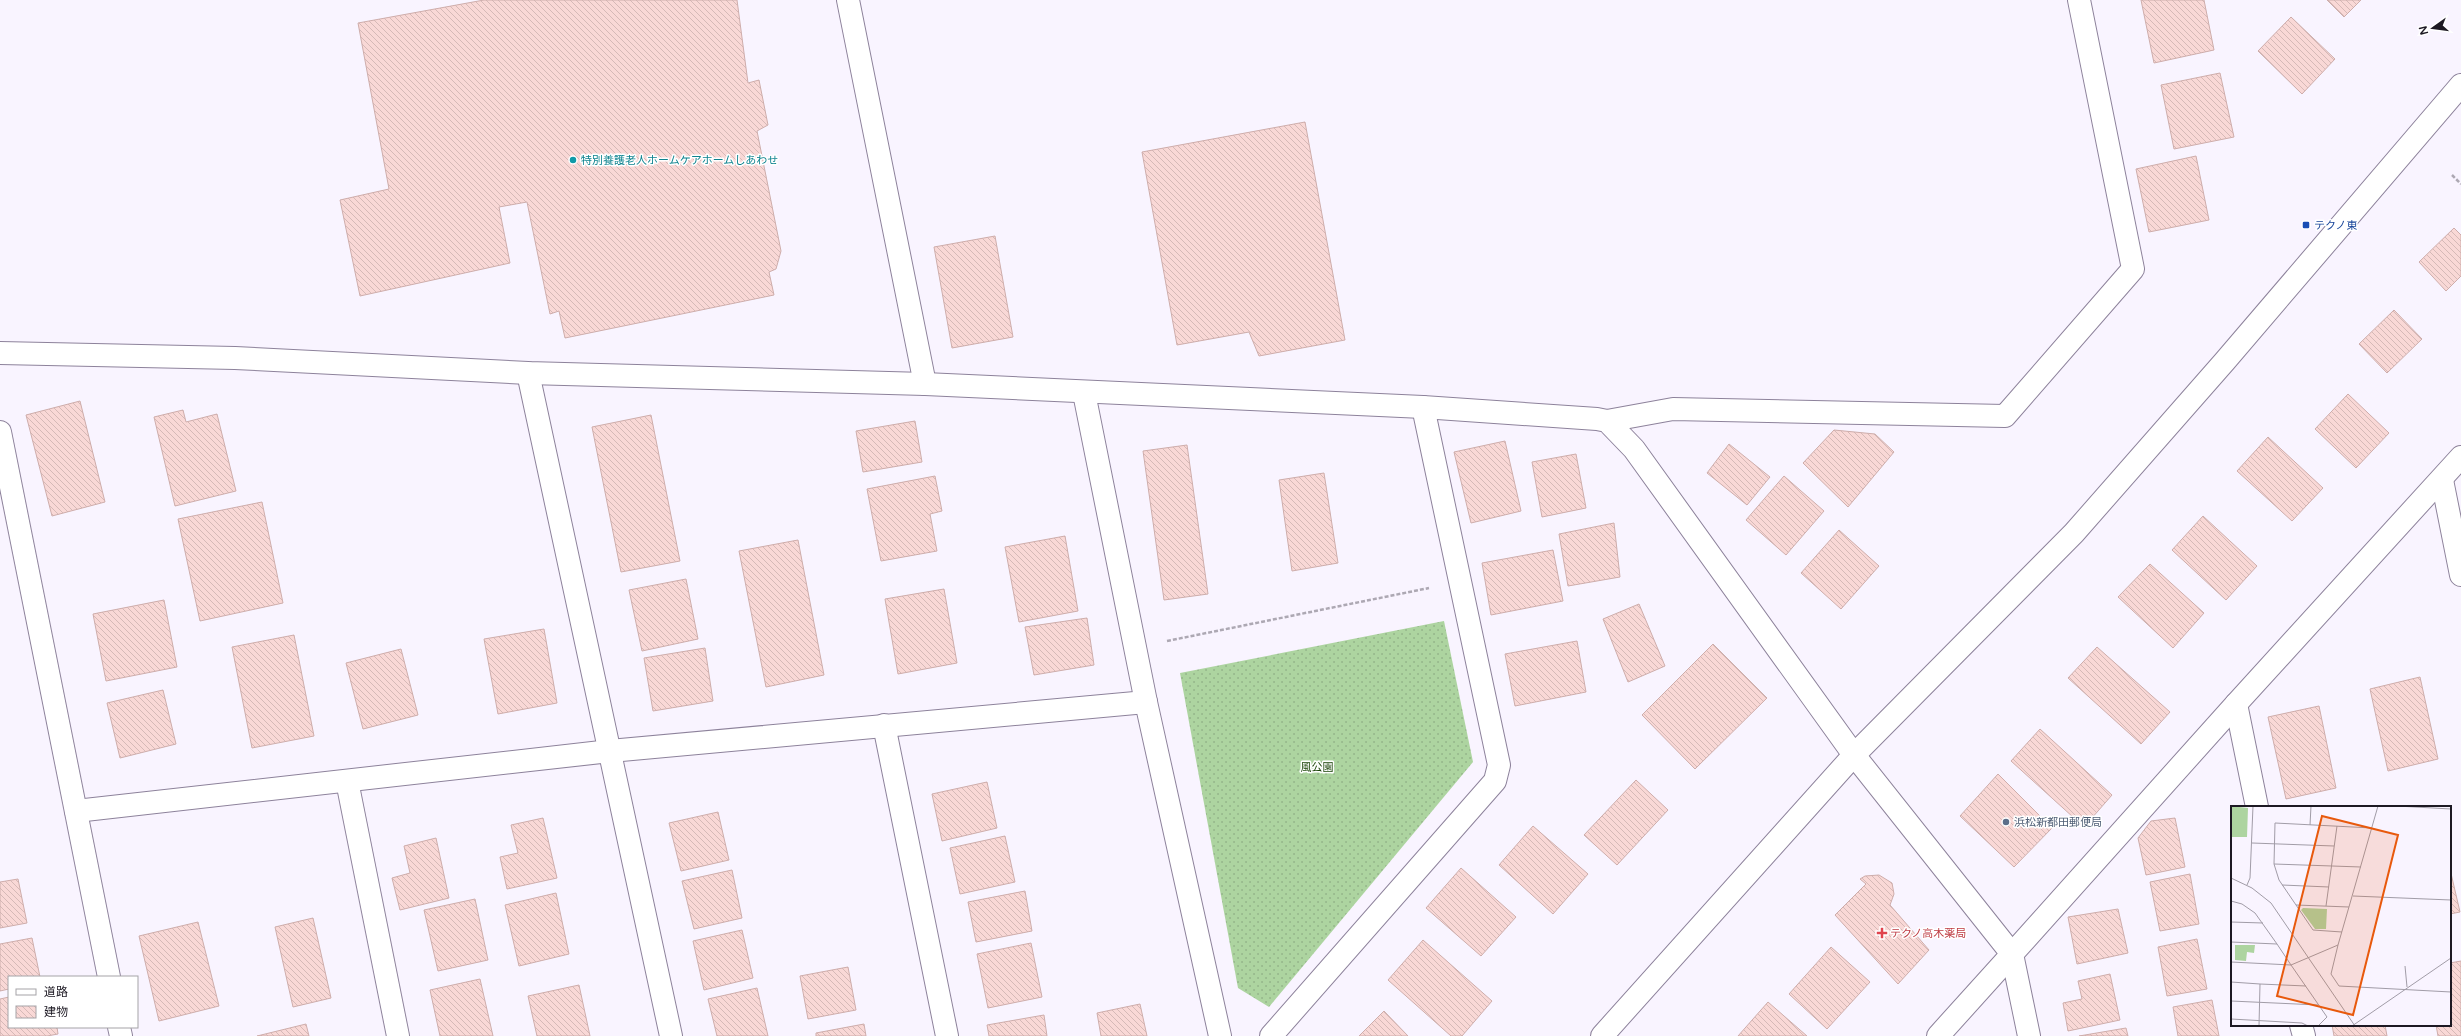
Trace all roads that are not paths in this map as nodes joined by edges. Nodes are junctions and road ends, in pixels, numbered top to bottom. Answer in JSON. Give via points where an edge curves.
{"nodes":[{"id":1,"x":848,"y":0,"type":"edge"},
{"id":2,"x":2079,"y":0,"type":"edge"},
{"id":3,"x":2461,"y":85,"type":"edge"},
{"id":4,"x":0,"y":353,"type":"edge"},
{"id":5,"x":528,"y":373,"type":"junction"},
{"id":6,"x":925,"y":384,"type":"junction"},
{"id":7,"x":1084,"y":393,"type":"junction"},
{"id":8,"x":1424,"y":407,"type":"junction"},
{"id":9,"x":1607,"y":421,"type":"junction"},
{"id":10,"x":0,"y":432,"type":"edge"},
{"id":11,"x":2461,"y":457,"type":"edge"},
{"id":12,"x":2442,"y":480,"type":"junction"},
{"id":13,"x":2461,"y":575,"type":"edge"},
{"id":14,"x":1146,"y":702,"type":"junction"},
{"id":15,"x":2236,"y":704,"type":"junction"},
{"id":16,"x":884,"y":726,"type":"junction"},
{"id":17,"x":610,"y":751,"type":"junction"},
{"id":18,"x":1854,"y":755,"type":"junction"},
{"id":19,"x":347,"y":781,"type":"junction"},
{"id":20,"x":2257,"y":806,"type":"edge"},
{"id":21,"x":76,"y":811,"type":"junction"},
{"id":22,"x":2012,"y":954,"type":"junction"},
{"id":23,"x":109,"y":976,"type":"edge"},
{"id":24,"x":2301,"y":1026,"type":"edge"},
{"id":25,"x":398,"y":1036,"type":"edge"},
{"id":26,"x":671,"y":1036,"type":"edge"},
{"id":27,"x":947,"y":1036,"type":"edge"},
{"id":28,"x":1220,"y":1036,"type":"edge"},
{"id":29,"x":1271,"y":1036,"type":"edge"},
{"id":30,"x":1602,"y":1036,"type":"edge"},
{"id":31,"x":1938,"y":1036,"type":"edge"},
{"id":32,"x":2029,"y":1036,"type":"edge"},
{"id":33,"x":2304,"y":1036,"type":"edge"}],
"edges":[{"from":1,"to":6,"type":"street"},
{"from":2,"to":9,"type":"street","via":[[2133,269],[2004,416],[1673,410]]},
{"from":3,"to":18,"type":"street","via":[[2074,533]]},
{"from":4,"to":5,"type":"street","via":[[235,358]]},
{"from":5,"to":6,"type":"street"},
{"from":5,"to":17,"type":"street"},
{"from":6,"to":7,"type":"street"},
{"from":7,"to":8,"type":"street"},
{"from":7,"to":14,"type":"street"},
{"from":8,"to":9,"type":"street"},
{"from":8,"to":29,"type":"street","via":[[1499,766],[1495,781]]},
{"from":9,"to":18,"type":"street","via":[[1651,471]]},
{"from":10,"to":21,"type":"street"},
{"from":11,"to":12,"type":"street"},
{"from":12,"to":13,"type":"street"},
{"from":12,"to":15,"type":"street"},
{"from":14,"to":16,"type":"street"},
{"from":14,"to":28,"type":"street"},
{"from":15,"to":20,"type":"street"},
{"from":15,"to":22,"type":"street"},
{"from":16,"to":17,"type":"street"},
{"from":16,"to":27,"type":"street"},
{"from":17,"to":19,"type":"street"},
{"from":17,"to":26,"type":"street"},
{"from":18,"to":22,"type":"street"},
{"from":18,"to":30,"type":"street"},
{"from":19,"to":21,"type":"street"},
{"from":19,"to":25,"type":"street"},
{"from":21,"to":23,"type":"street"},
{"from":22,"to":31,"type":"street"},
{"from":22,"to":32,"type":"street"},
{"from":24,"to":33,"type":"street"}]}
